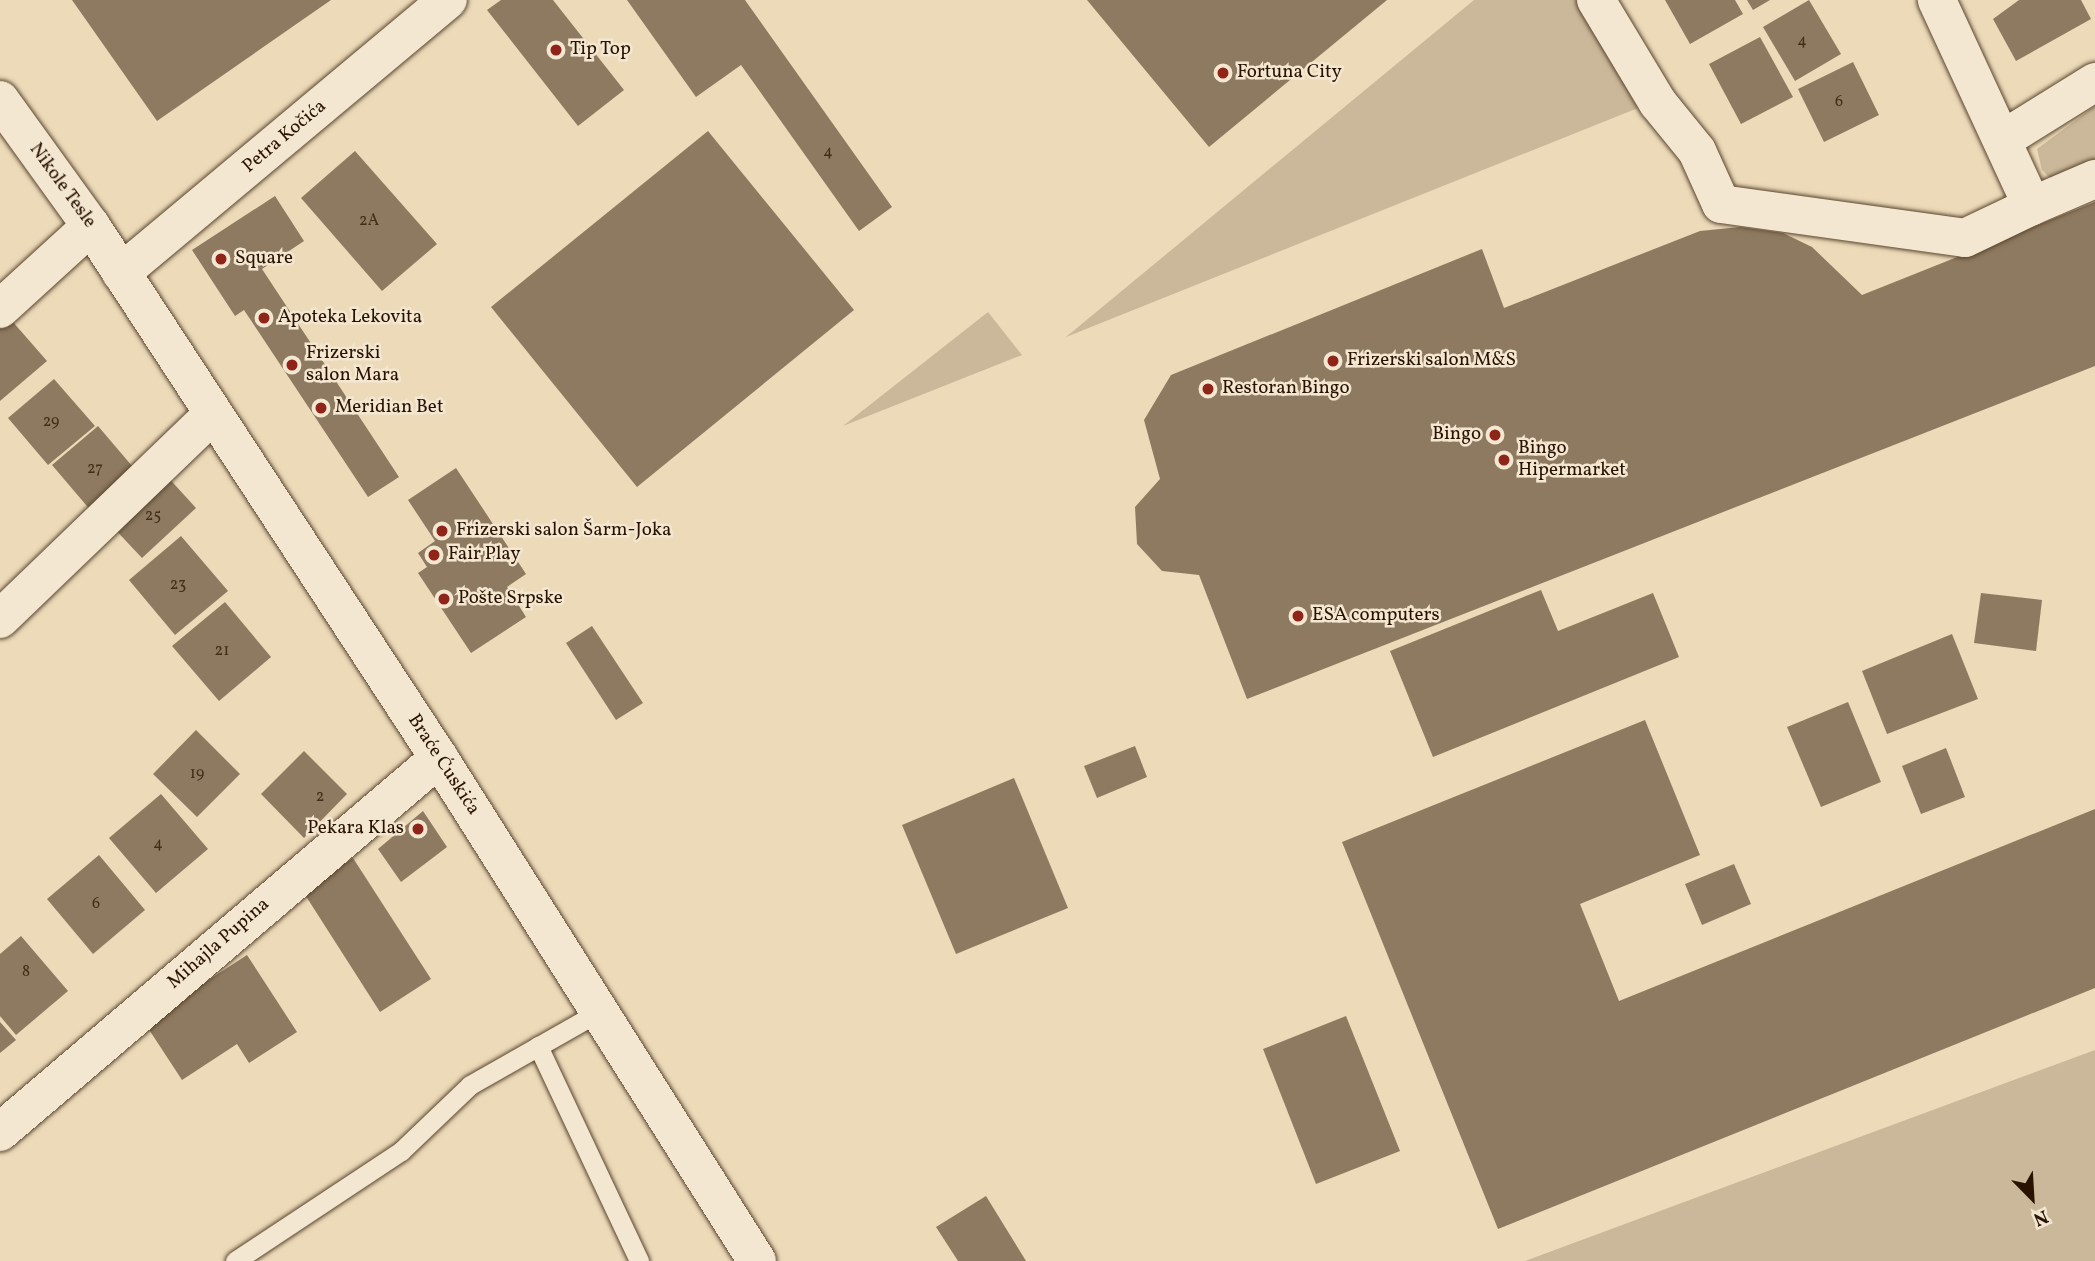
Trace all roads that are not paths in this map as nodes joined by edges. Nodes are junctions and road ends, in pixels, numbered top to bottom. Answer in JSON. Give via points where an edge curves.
{"nodes":[{"id":1,"x":448,"y":0,"type":"edge"},
{"id":2,"x":1596,"y":0,"type":"edge"},
{"id":3,"x":1937,"y":0,"type":"edge"},
{"id":4,"x":2095,"y":82,"type":"edge"},
{"id":5,"x":0,"y":100,"type":"edge"},
{"id":6,"x":2002,"y":140,"type":"junction"},
{"id":7,"x":2095,"y":180,"type":"edge"},
{"id":8,"x":2032,"y":205,"type":"junction"},
{"id":9,"x":91,"y":226,"type":"junction"},
{"id":10,"x":121,"y":273,"type":"junction"},
{"id":11,"x":0,"y":309,"type":"edge"},
{"id":12,"x":212,"y":415,"type":"junction"},
{"id":13,"x":0,"y":619,"type":"edge"},
{"id":14,"x":439,"y":758,"type":"junction"},
{"id":15,"x":600,"y":1012,"type":"junction"},
{"id":16,"x":538,"y":1046,"type":"junction"},
{"id":17,"x":0,"y":1132,"type":"edge"},
{"id":18,"x":235,"y":1261,"type":"edge"},
{"id":19,"x":639,"y":1261,"type":"edge"},
{"id":20,"x":757,"y":1261,"type":"edge"}],
"edges":[{"from":1,"to":10,"type":"street","name":"Petra Kočića"},
{"from":2,"to":8,"type":"street","via":[[1658,103],[1697,150],[1721,204],[1965,238]]},
{"from":3,"to":6,"type":"street"},
{"from":4,"to":6,"type":"street"},
{"from":5,"to":9,"type":"street","name":"Nikole Tesle"},
{"from":6,"to":8,"type":"street"},
{"from":7,"to":8,"type":"street"},
{"from":9,"to":10,"type":"street","name":"Nikole Tesle"},
{"from":9,"to":11,"type":"street"},
{"from":10,"to":12,"type":"street","name":"Braće Ćuskića"},
{"from":12,"to":13,"type":"street"},
{"from":12,"to":14,"type":"street","name":"Braće Ćuskića"},
{"from":14,"to":15,"type":"street","name":"Braće Ćuskića"},
{"from":14,"to":17,"type":"street","name":"Mihajla Pupina"},
{"from":15,"to":16,"type":"lane"},
{"from":15,"to":20,"type":"street","name":"Braće Ćuskića"},
{"from":16,"to":18,"type":"lane","via":[[470,1085],[401,1151]]},
{"from":16,"to":19,"type":"lane"}]}
